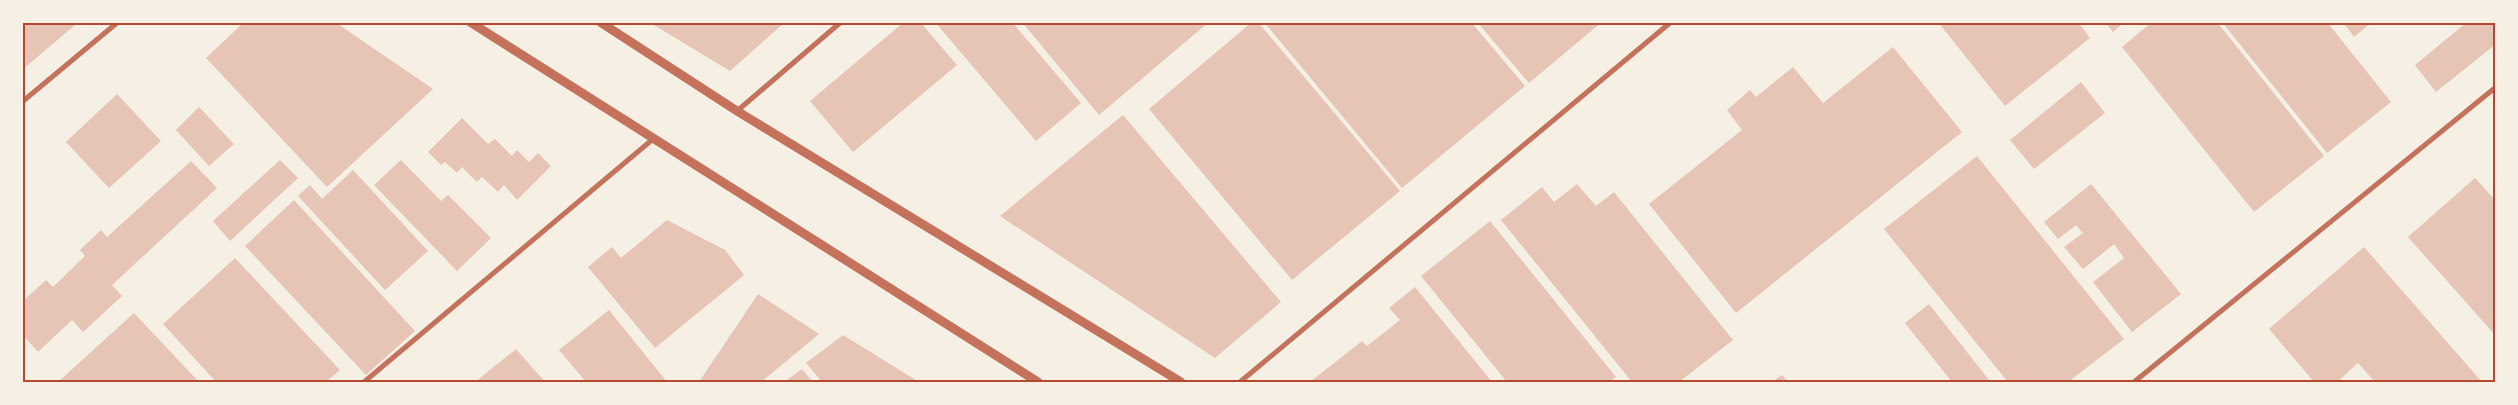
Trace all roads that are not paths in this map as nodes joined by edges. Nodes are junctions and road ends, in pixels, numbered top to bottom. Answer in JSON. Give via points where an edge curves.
{"nodes":[{"id":1,"x":118,"y":22,"type":"edge"},
{"id":2,"x":470,"y":22,"type":"edge"},
{"id":3,"x":600,"y":22,"type":"edge"},
{"id":4,"x":841,"y":22,"type":"edge"},
{"id":5,"x":1671,"y":22,"type":"edge"},
{"id":6,"x":2496,"y":87,"type":"edge"},
{"id":7,"x":22,"y":102,"type":"edge"},
{"id":8,"x":738,"y":111,"type":"junction"},
{"id":9,"x":653,"y":139,"type":"junction"},
{"id":10,"x":364,"y":382,"type":"edge"},
{"id":11,"x":1038,"y":382,"type":"edge"},
{"id":12,"x":1181,"y":382,"type":"edge"},
{"id":13,"x":1240,"y":382,"type":"edge"},
{"id":14,"x":2134,"y":382,"type":"edge"}],
"edges":[{"from":1,"to":7,"type":"street"},
{"from":2,"to":9,"type":"street"},
{"from":3,"to":8,"type":"street"},
{"from":4,"to":8,"type":"street"},
{"from":5,"to":13,"type":"street"},
{"from":6,"to":14,"type":"street"},
{"from":8,"to":12,"type":"street"},
{"from":9,"to":10,"type":"street"},
{"from":9,"to":11,"type":"street"}]}
